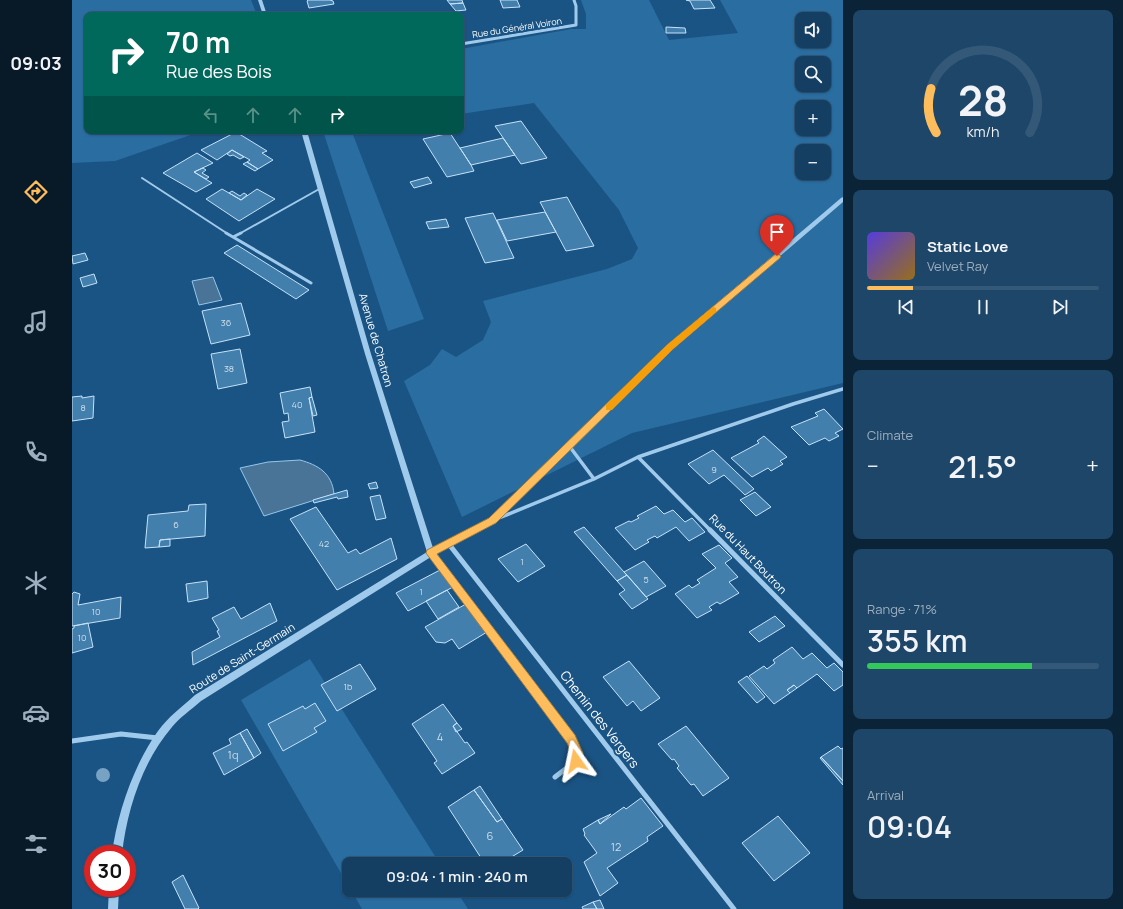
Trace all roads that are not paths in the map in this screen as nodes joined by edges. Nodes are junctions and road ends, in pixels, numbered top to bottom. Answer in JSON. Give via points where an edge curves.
{"nodes":[{"id":1,"x":260,"y":0,"type":"edge"},
{"id":2,"x":574,"y":0,"type":"edge"},
{"id":3,"x":264,"y":12,"type":"edge"},
{"id":4,"x":464,"y":44,"type":"edge"},
{"id":5,"x":305,"y":134,"type":"edge"},
{"id":6,"x":142,"y":178,"type":"dead end"},
{"id":7,"x":321,"y":188,"type":"junction"},
{"id":8,"x":843,"y":199,"type":"edge"},
{"id":9,"x":233,"y":237,"type":"junction"},
{"id":10,"x":311,"y":283,"type":"dead end"},
{"id":11,"x":843,"y":389,"type":"edge"},
{"id":12,"x":570,"y":446,"type":"junction"},
{"id":13,"x":638,"y":457,"type":"junction"},
{"id":14,"x":594,"y":479,"type":"junction"},
{"id":15,"x":493,"y":520,"type":"junction"},
{"id":16,"x":448,"y":543,"type":"junction"},
{"id":17,"x":431,"y":553,"type":"junction"},
{"id":18,"x":843,"y":665,"type":"edge"},
{"id":19,"x":158,"y":738,"type":"junction"},
{"id":20,"x":72,"y":741,"type":"edge"},
{"id":21,"x":555,"y":777,"type":"dead end"},
{"id":22,"x":118,"y":845,"type":"edge"},
{"id":23,"x":114,"y":897,"type":"edge"},
{"id":24,"x":113,"y":909,"type":"edge"},
{"id":25,"x":734,"y":909,"type":"edge"}],
"edges":[{"from":1,"to":3,"type":"street"},
{"from":2,"to":4,"type":"street","name":"Rue du Général Voiron","via":[[576,25]]},
{"from":5,"to":7,"type":"street","name":"Avenue de Chatron"},
{"from":6,"to":9,"type":"lane"},
{"from":7,"to":9,"type":"lane"},
{"from":7,"to":17,"type":"street","name":"Avenue de Chatron","via":[[369,358]]},
{"from":8,"to":12,"type":"street","name":"Route de Saint-Germain","via":[[670,347]]},
{"from":9,"to":10,"type":"lane"},
{"from":11,"to":13,"type":"street"},
{"from":12,"to":14,"type":"street"},
{"from":12,"to":15,"type":"street","name":"Route de Saint-Germain"},
{"from":13,"to":14,"type":"street"},
{"from":13,"to":18,"type":"street","name":"Rue du Haut Boutron"},
{"from":14,"to":15,"type":"street"},
{"from":15,"to":16,"type":"street","name":"Route de Saint-Germain"},
{"from":16,"to":17,"type":"street","name":"Route de Saint-Germain"},
{"from":16,"to":25,"type":"street","name":"Chemin des Vergers"},
{"from":17,"to":19,"type":"street","name":"Route de Saint-Germain","via":[[198,698],[170,723]]},
{"from":17,"to":21,"type":"street","via":[[571,739],[577,753],[576,761]]},
{"from":19,"to":20,"type":"street","via":[[122,734]]},
{"from":19,"to":22,"type":"street","name":"Route de Saint-Germain","via":[[143,766],[123,819]]},
{"from":23,"to":24,"type":"street"}]}
